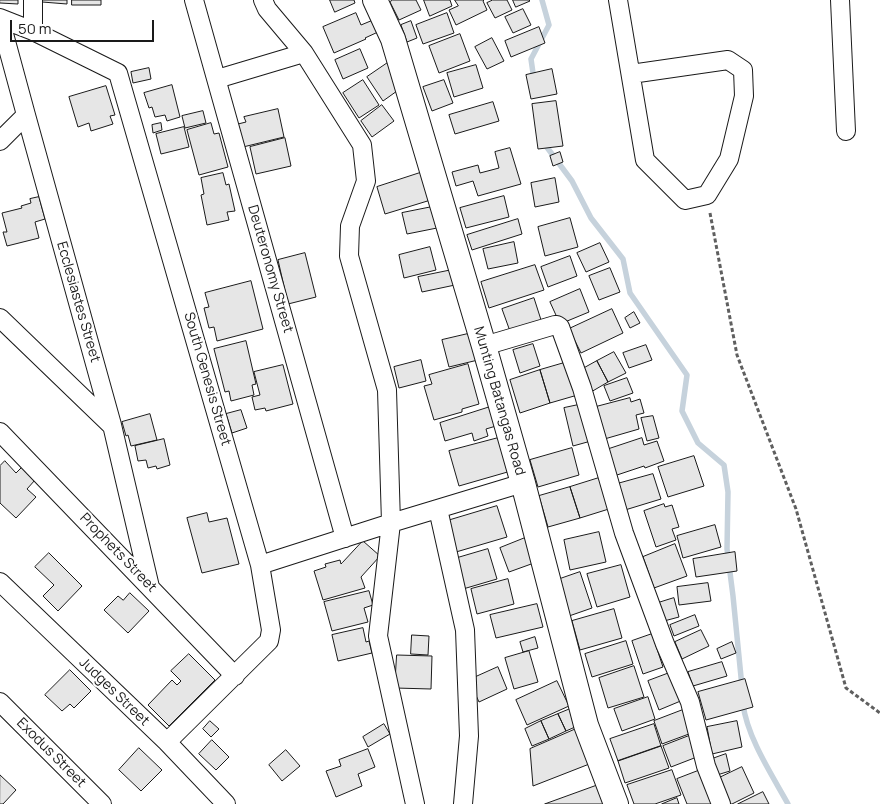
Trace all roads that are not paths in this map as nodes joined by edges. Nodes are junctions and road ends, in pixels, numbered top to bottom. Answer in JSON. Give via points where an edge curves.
{"nodes":[{"id":1,"x":33,"y":0,"type":"edge"},
{"id":2,"x":194,"y":0,"type":"edge"},
{"id":3,"x":263,"y":0,"type":"edge"},
{"id":4,"x":375,"y":0,"type":"edge"},
{"id":5,"x":618,"y":0,"type":"edge"},
{"id":6,"x":840,"y":0,"type":"edge"},
{"id":7,"x":0,"y":18,"type":"edge"},
{"id":8,"x":33,"y":31,"type":"junction"},
{"id":9,"x":304,"y":53,"type":"junction"},
{"id":10,"x":632,"y":74,"type":"junction"},
{"id":11,"x":217,"y":79,"type":"junction"},
{"id":12,"x":26,"y":116,"type":"junction"},
{"id":13,"x":846,"y":131,"type":"dead end"},
{"id":14,"x":0,"y":141,"type":"edge"},
{"id":15,"x":0,"y":318,"type":"edge"},
{"id":16,"x":484,"y":346,"type":"junction"},
{"id":17,"x":112,"y":425,"type":"junction"},
{"id":18,"x":0,"y":432,"type":"edge"},
{"id":19,"x":523,"y":483,"type":"junction"},
{"id":20,"x":438,"y":509,"type":"junction"},
{"id":21,"x":391,"y":523,"type":"junction"},
{"id":22,"x":345,"y":538,"type":"junction"},
{"id":23,"x":260,"y":565,"type":"junction"},
{"id":24,"x":0,"y":582,"type":"edge"},
{"id":25,"x":150,"y":587,"type":"junction"},
{"id":26,"x":235,"y":676,"type":"junction"},
{"id":27,"x":0,"y":702,"type":"edge"},
{"id":28,"x":167,"y":742,"type":"junction"},
{"id":29,"x":102,"y":804,"type":"edge"},
{"id":30,"x":226,"y":804,"type":"edge"},
{"id":31,"x":415,"y":804,"type":"edge"},
{"id":32,"x":463,"y":804,"type":"edge"},
{"id":33,"x":616,"y":804,"type":"edge"},
{"id":34,"x":721,"y":804,"type":"edge"}],
"edges":[{"from":1,"to":8,"type":"street"},
{"from":2,"to":11,"type":"street","name":"Deuteronomy Street"},
{"from":3,"to":9,"type":"street"},
{"from":4,"to":16,"type":"street","name":"Munting Batangas Road","via":[[393,39]]},
{"from":5,"to":10,"type":"street"},
{"from":6,"to":13,"type":"street"},
{"from":7,"to":8,"type":"street","name":"South Genesis Street"},
{"from":7,"to":12,"type":"street","name":"Ecclesiastes Street"},
{"from":8,"to":23,"type":"street","name":"South Genesis Street","via":[[118,73]]},
{"from":9,"to":11,"type":"street"},
{"from":9,"to":21,"type":"street","via":[[362,145],[366,181],[350,226],[349,256],[386,390]]},
{"from":10,"to":10,"type":"street","via":[[645,160],[685,200],[707,195],[729,159],[744,96],[743,70],[728,60]]},
{"from":11,"to":22,"type":"street","name":"Deuteronomy Street"},
{"from":12,"to":14,"type":"street"},
{"from":12,"to":17,"type":"street","name":"Ecclesiastes Street"},
{"from":15,"to":17,"type":"street"},
{"from":16,"to":19,"type":"street","name":"Munting Batangas Road"},
{"from":16,"to":34,"type":"street","via":[[555,324],[560,328],[582,388],[624,533],[690,702],[706,766]]},
{"from":17,"to":25,"type":"street","name":"Ecclesiastes Street"},
{"from":18,"to":25,"type":"street","name":"Prophets Street"},
{"from":19,"to":20,"type":"street"},
{"from":19,"to":33,"type":"street","name":"Munting Batangas Road","via":[[586,725]]},
{"from":20,"to":21,"type":"street"},
{"from":20,"to":32,"type":"street","via":[[464,630],[470,736]]},
{"from":21,"to":22,"type":"street"},
{"from":21,"to":31,"type":"street","via":[[378,636]]},
{"from":22,"to":23,"type":"street"},
{"from":23,"to":26,"type":"street","name":"South Genesis Street","via":[[271,630],[269,641]]},
{"from":24,"to":28,"type":"street","name":"Judges Street"},
{"from":25,"to":26,"type":"street","name":"Prophets Street"},
{"from":26,"to":28,"type":"street","name":"South Genesis Street"},
{"from":27,"to":29,"type":"street","name":"Exodus Street"},
{"from":28,"to":30,"type":"street","name":"Judges Street"}]}
